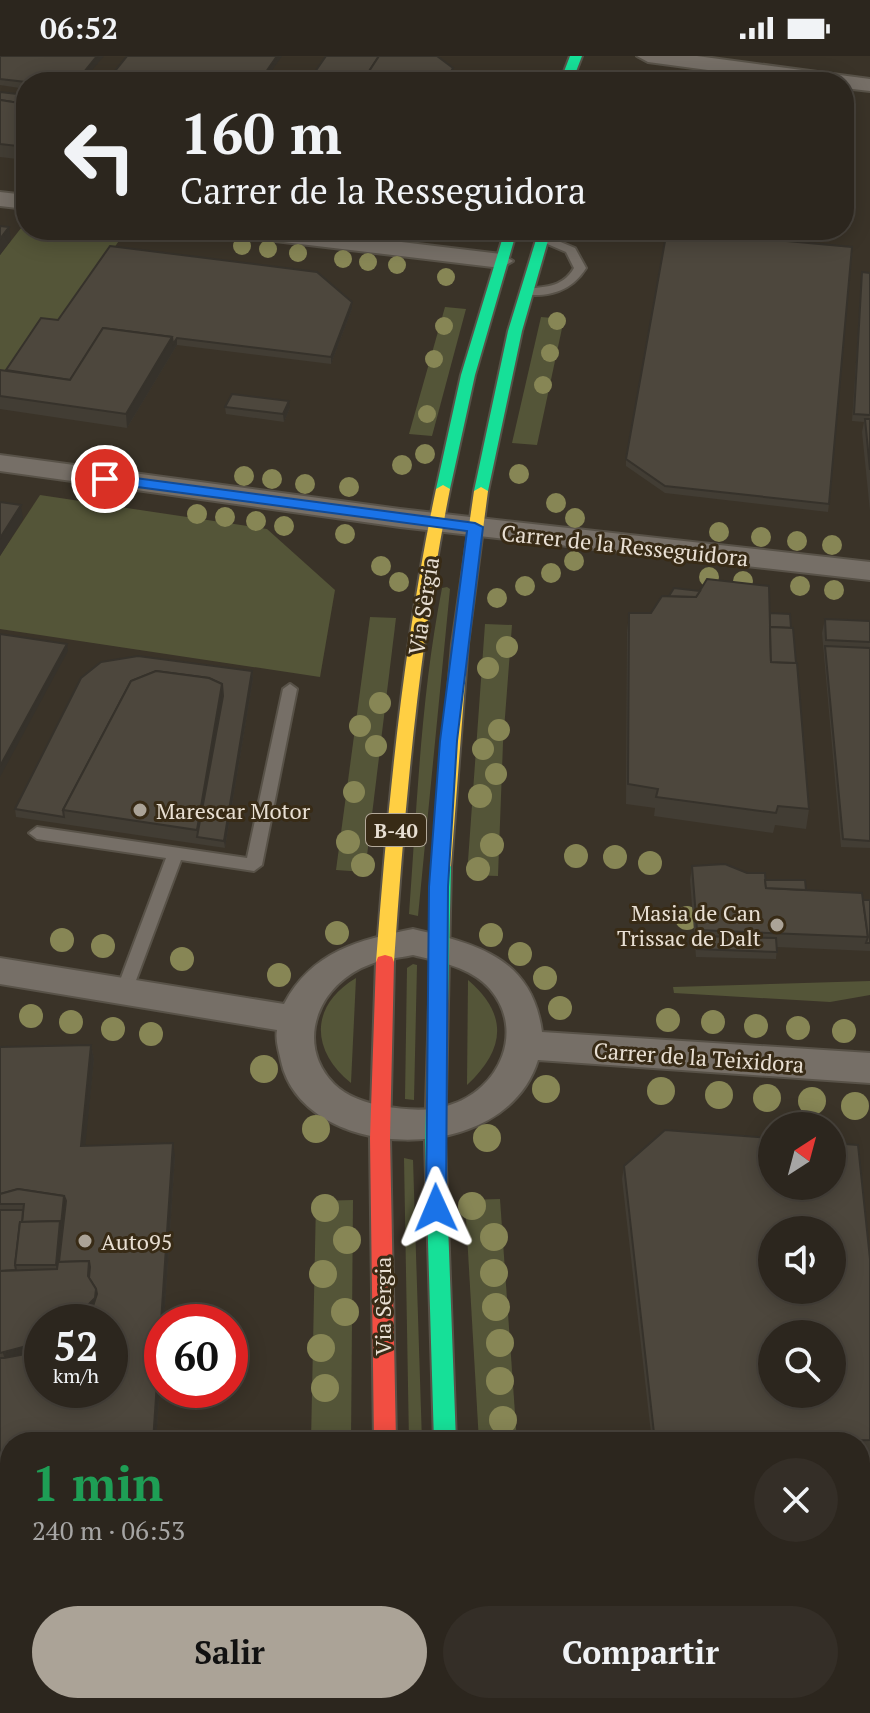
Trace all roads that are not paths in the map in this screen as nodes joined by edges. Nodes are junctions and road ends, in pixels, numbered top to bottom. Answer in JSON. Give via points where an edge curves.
{"nodes":[{"id":1,"x":648,"y":56,"type":"edge"},
{"id":2,"x":770,"y":72,"type":"edge"},
{"id":3,"x":326,"y":240,"type":"edge"},
{"id":4,"x":508,"y":240,"type":"edge"},
{"id":5,"x":542,"y":240,"type":"edge"},
{"id":6,"x":554,"y":240,"type":"edge"},
{"id":7,"x":501,"y":261,"type":"junction"},
{"id":8,"x":526,"y":292,"type":"junction"},
{"id":9,"x":0,"y":463,"type":"edge"},
{"id":10,"x":437,"y":523,"type":"junction"},
{"id":11,"x":475,"y":527,"type":"junction"},
{"id":12,"x":870,"y":571,"type":"edge"},
{"id":13,"x":290,"y":689,"type":"dead end"},
{"id":14,"x":37,"y":833,"type":"dead end"},
{"id":15,"x":175,"y":854,"type":"junction"},
{"id":16,"x":388,"y":943,"type":"junction"},
{"id":17,"x":438,"y":944,"type":"junction"},
{"id":18,"x":0,"y":971,"type":"edge"},
{"id":19,"x":124,"y":991,"type":"junction"},
{"id":20,"x":294,"y":1022,"type":"junction"},
{"id":21,"x":527,"y":1045,"type":"junction"},
{"id":22,"x":870,"y":1068,"type":"edge"},
{"id":23,"x":382,"y":1123,"type":"junction"},
{"id":24,"x":436,"y":1124,"type":"junction"},
{"id":25,"x":385,"y":1432,"type":"edge"},
{"id":26,"x":445,"y":1432,"type":"edge"}],
"edges":[{"from":1,"to":2,"type":"street"},
{"from":3,"to":7,"type":"street"},
{"from":4,"to":7,"type":"main road","name":"Via Sèrgia","number":"B-40"},
{"from":5,"to":8,"type":"main road","name":"Via Sèrgia","number":"B-40"},
{"from":6,"to":8,"type":"lane","via":[[571,250],[580,268],[566,285]]},
{"from":7,"to":10,"type":"main road","name":"Via Sèrgia","number":"B-40"},
{"from":8,"to":11,"type":"main road","name":"Via Sèrgia","number":"B-40"},
{"from":9,"to":10,"type":"street","name":"Carrer de la Resseguidora"},
{"from":10,"to":11,"type":"street","name":"Carrer de la Resseguidora"},
{"from":10,"to":16,"type":"main road","name":"Via Sèrgia","number":"B-40","via":[[404,738]]},
{"from":11,"to":12,"type":"street","name":"Carrer de la Resseguidora"},
{"from":11,"to":17,"type":"main road","name":"Via Sèrgia","number":"B-40","via":[[448,741]]},
{"from":13,"to":15,"type":"lane","via":[[254,865]]},
{"from":14,"to":15,"type":"lane"},
{"from":15,"to":19,"type":"lane"},
{"from":16,"to":17,"type":"street"},
{"from":16,"to":20,"type":"street","via":[[336,963],[315,980]]},
{"from":16,"to":23,"type":"main road","name":"Via Sèrgia","number":"B-40"},
{"from":17,"to":21,"type":"street","via":[[496,970],[516,992],[527,1018]]},
{"from":17,"to":24,"type":"main road","name":"Via Sèrgia","number":"B-40"},
{"from":18,"to":19,"type":"street"},
{"from":19,"to":20,"type":"street","via":[[270,1013]]},
{"from":20,"to":23,"type":"street","via":[[294,1049],[304,1074],[323,1096],[350,1113]]},
{"from":21,"to":22,"type":"street","name":"Carrer de la Teixidora"},
{"from":21,"to":24,"type":"street","via":[[520,1066],[497,1095],[463,1116]]},
{"from":23,"to":24,"type":"street"},
{"from":23,"to":25,"type":"main road","name":"Via Sèrgia","number":"B-40"},
{"from":24,"to":26,"type":"main road","name":"Via Sèrgia","number":"B-40"}]}
